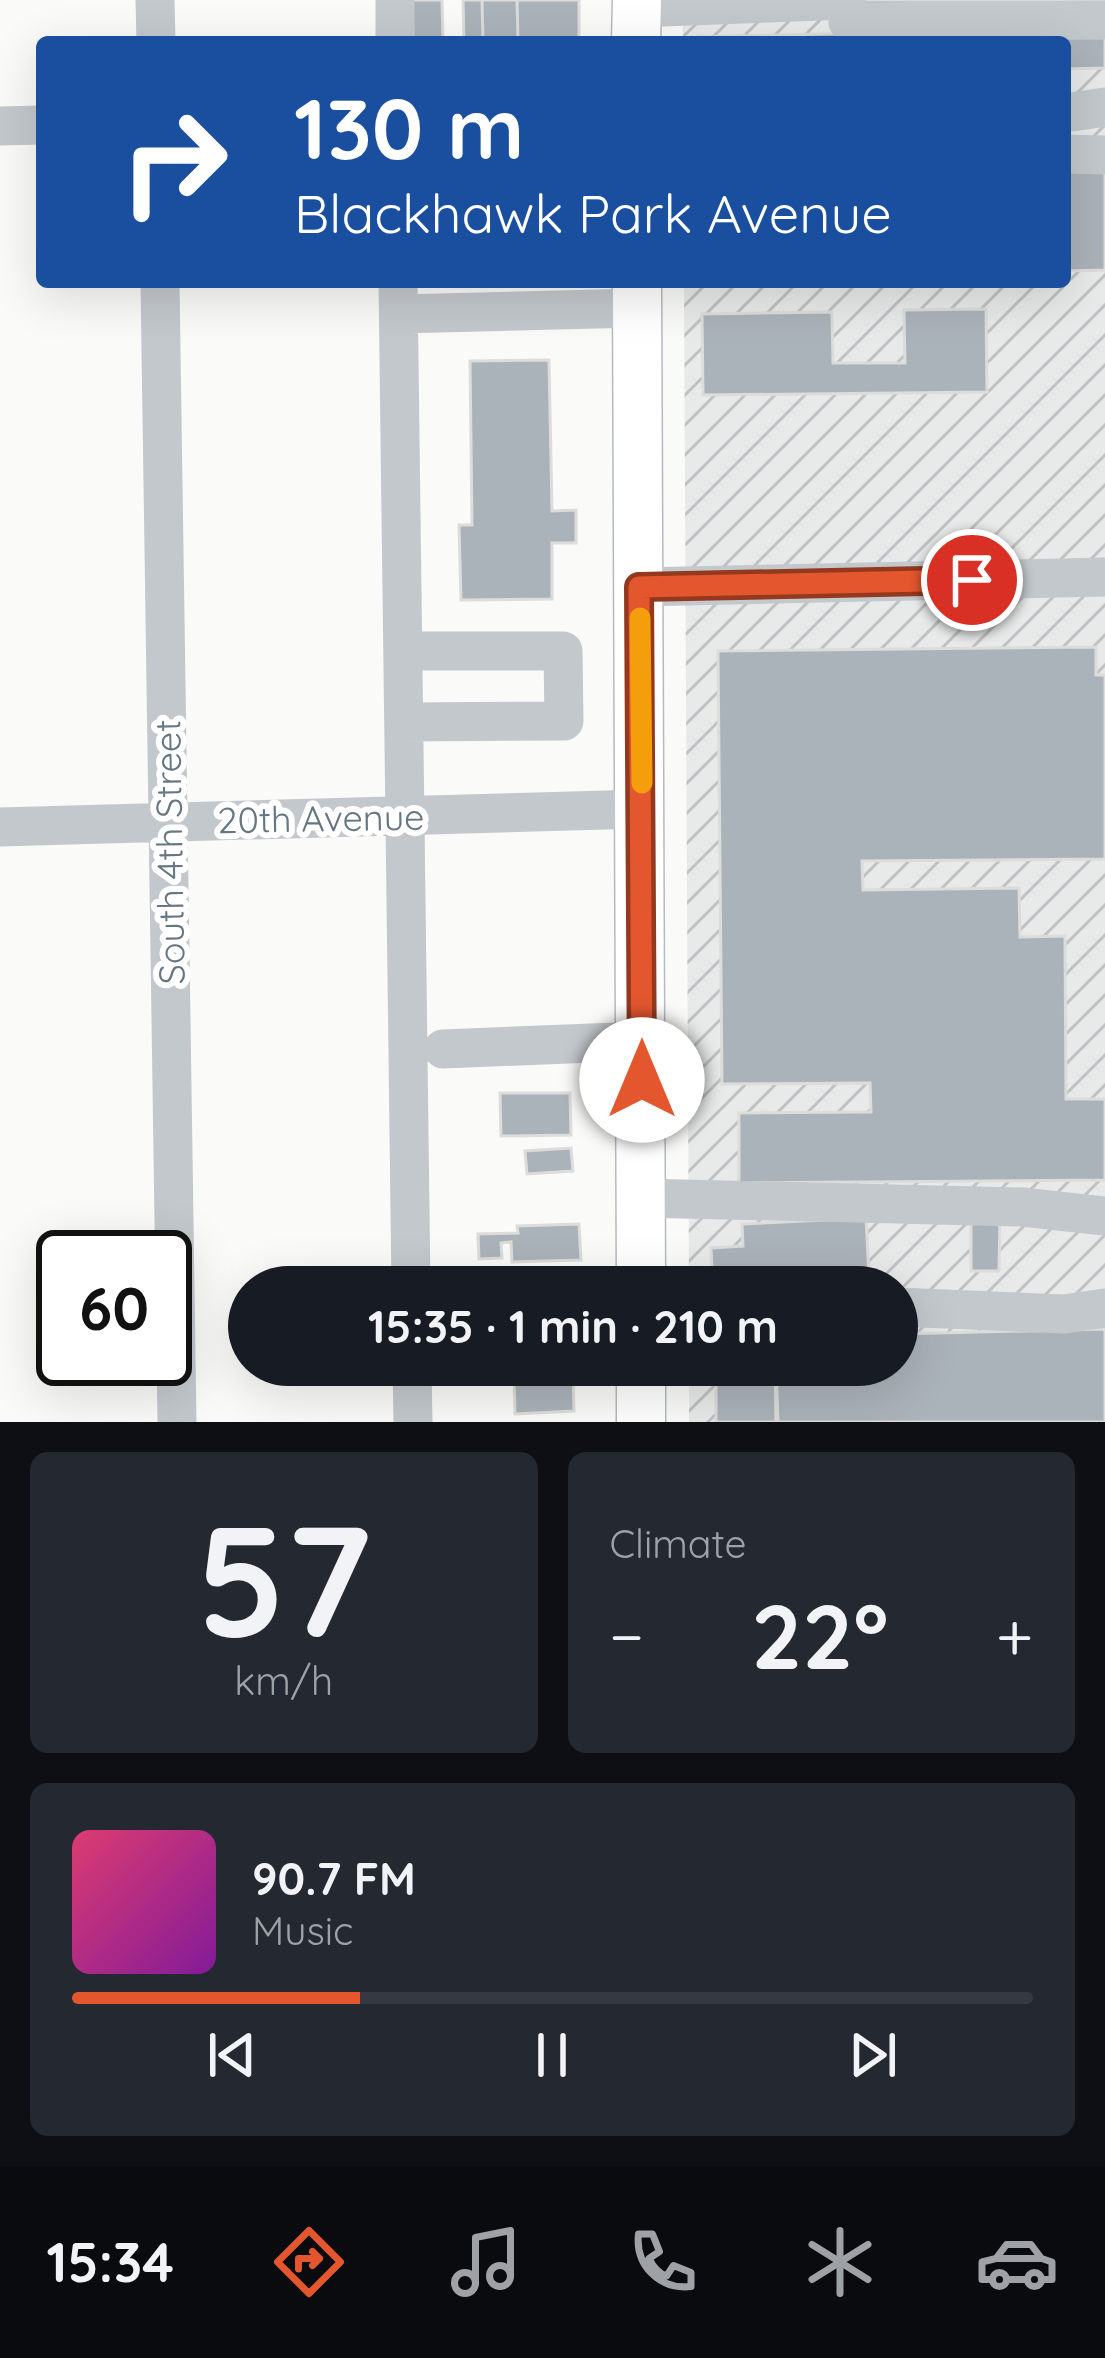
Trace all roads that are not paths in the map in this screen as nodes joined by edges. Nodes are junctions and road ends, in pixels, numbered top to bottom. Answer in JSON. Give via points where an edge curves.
{"nodes":[{"id":1,"x":155,"y":0,"type":"edge"},
{"id":2,"x":395,"y":0,"type":"edge"},
{"id":3,"x":707,"y":3,"type":"edge"},
{"id":4,"x":637,"y":17,"type":"edge"},
{"id":5,"x":1105,"y":20,"type":"edge"},
{"id":6,"x":156,"y":36,"type":"edge"},
{"id":7,"x":395,"y":36,"type":"edge"},
{"id":8,"x":1105,"y":107,"type":"edge"},
{"id":9,"x":1071,"y":112,"type":"edge"},
{"id":10,"x":36,"y":125,"type":"edge"},
{"id":11,"x":0,"y":126,"type":"edge"},
{"id":12,"x":1071,"y":154,"type":"edge"},
{"id":13,"x":1105,"y":155,"type":"edge"},
{"id":14,"x":160,"y":288,"type":"edge"},
{"id":15,"x":637,"y":295,"type":"edge"},
{"id":16,"x":399,"y":298,"type":"edge"},
{"id":17,"x":1105,"y":577,"type":"edge"},
{"id":18,"x":639,"y":587,"type":"junction"},
{"id":19,"x":403,"y":651,"type":"junction"},
{"id":20,"x":404,"y":722,"type":"junction"},
{"id":21,"x":642,"y":808,"type":"junction"},
{"id":22,"x":405,"y":817,"type":"junction"},
{"id":23,"x":169,"y":821,"type":"junction"},
{"id":24,"x":0,"y":827,"type":"edge"},
{"id":25,"x":642,"y":1041,"type":"junction"},
{"id":26,"x":442,"y":1048,"type":"dead end"},
{"id":27,"x":642,"y":1198,"type":"junction"},
{"id":28,"x":1105,"y":1216,"type":"edge"},
{"id":29,"x":411,"y":1266,"type":"edge"},
{"id":30,"x":641,"y":1266,"type":"edge"},
{"id":31,"x":918,"y":1308,"type":"edge"},
{"id":32,"x":1105,"y":1308,"type":"edge"},
{"id":33,"x":412,"y":1386,"type":"edge"},
{"id":34,"x":641,"y":1386,"type":"edge"},
{"id":35,"x":177,"y":1422,"type":"edge"},
{"id":36,"x":413,"y":1422,"type":"edge"},
{"id":37,"x":641,"y":1422,"type":"edge"}],
"edges":[{"from":1,"to":6,"type":"street"},
{"from":2,"to":7,"type":"street"},
{"from":3,"to":4,"type":"street"},
{"from":3,"to":5,"type":"street","via":[[847,0],[848,22]]},
{"from":8,"to":9,"type":"street"},
{"from":10,"to":11,"type":"street"},
{"from":12,"to":13,"type":"street"},
{"from":14,"to":23,"type":"street","name":"South 4th Street"},
{"from":15,"to":16,"type":"street"},
{"from":15,"to":18,"type":"main road"},
{"from":16,"to":19,"type":"street"},
{"from":17,"to":18,"type":"street"},
{"from":18,"to":21,"type":"main road"},
{"from":19,"to":20,"type":"street"},
{"from":19,"to":20,"type":"street","via":[[563,651],[564,721]]},
{"from":20,"to":22,"type":"street"},
{"from":21,"to":22,"type":"street","name":"20th Avenue"},
{"from":21,"to":25,"type":"main road"},
{"from":22,"to":23,"type":"street","name":"20th Avenue"},
{"from":22,"to":29,"type":"street"},
{"from":23,"to":24,"type":"street","name":"20th Avenue"},
{"from":23,"to":35,"type":"street","name":"South 4th Street"},
{"from":25,"to":26,"type":"street"},
{"from":25,"to":27,"type":"main road"},
{"from":27,"to":28,"type":"street"},
{"from":27,"to":30,"type":"main road"},
{"from":31,"to":32,"type":"street","via":[[1064,1314]]},
{"from":33,"to":36,"type":"street"},
{"from":34,"to":37,"type":"main road"}]}
